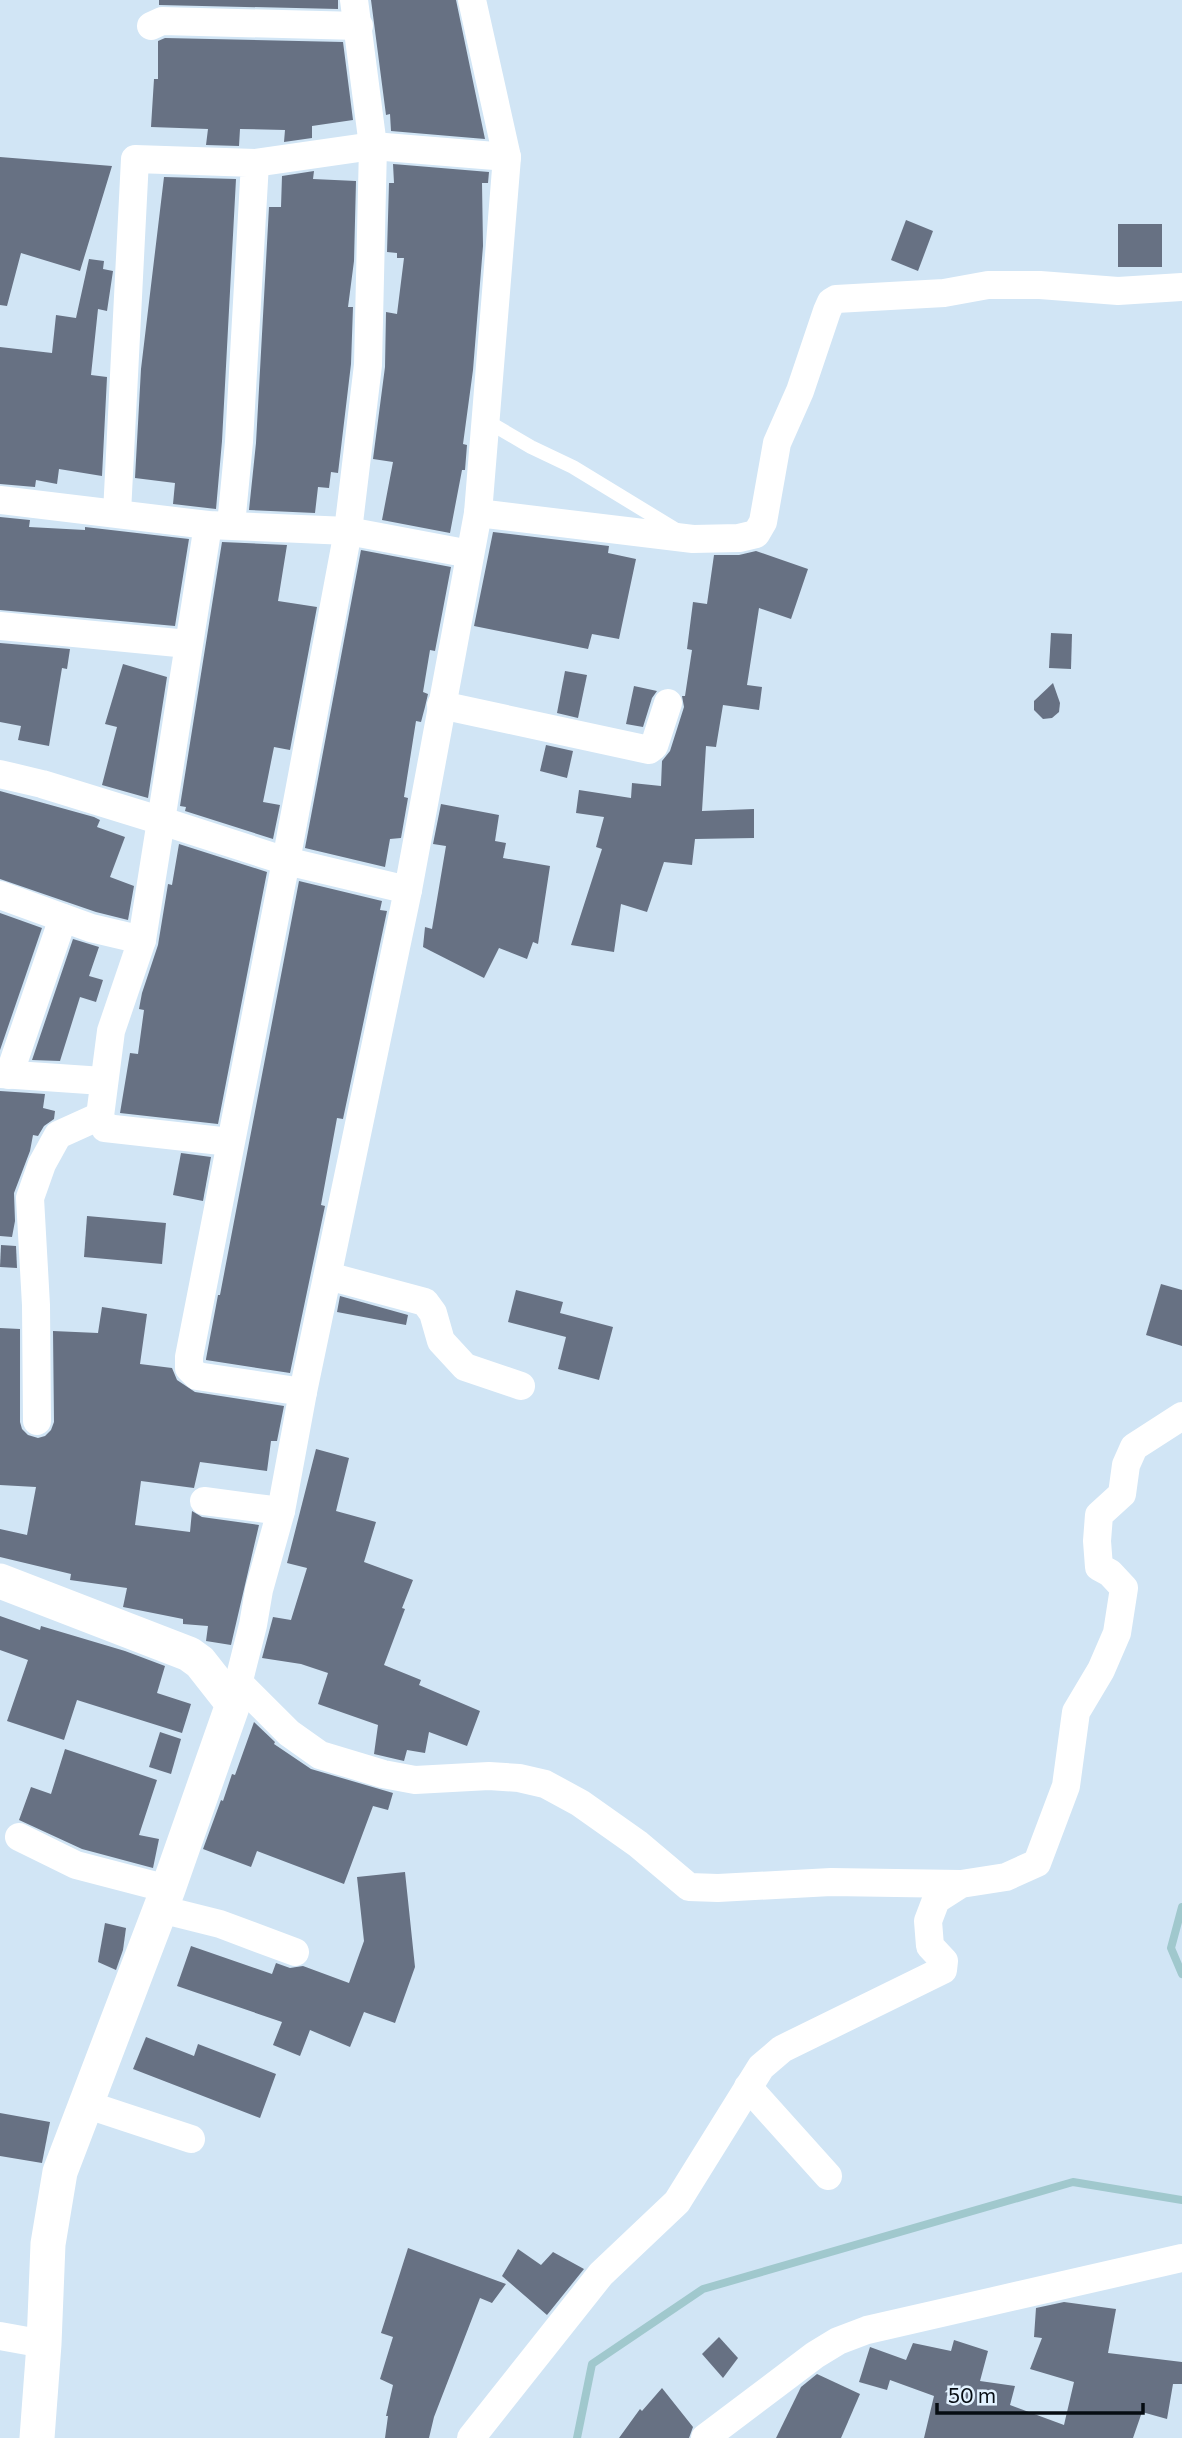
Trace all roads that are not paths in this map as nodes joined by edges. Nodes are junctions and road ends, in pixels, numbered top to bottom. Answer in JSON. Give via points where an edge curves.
{"nodes":[{"id":1,"x":472,"y":0,"type":"edge"},
{"id":2,"x":357,"y":13,"type":"edge"},
{"id":3,"x":151,"y":26,"type":"dead end"},
{"id":4,"x":373,"y":146,"type":"junction"},
{"id":5,"x":507,"y":157,"type":"junction"},
{"id":6,"x":255,"y":163,"type":"junction"},
{"id":7,"x":1182,"y":287,"type":"edge"},
{"id":8,"x":485,"y":419,"type":"junction"},
{"id":9,"x":0,"y":500,"type":"edge"},
{"id":10,"x":117,"y":513,"type":"junction"},
{"id":11,"x":478,"y":513,"type":"junction"},
{"id":12,"x":220,"y":525,"type":"junction"},
{"id":13,"x":348,"y":531,"type":"junction"},
{"id":14,"x":693,"y":539,"type":"junction"},
{"id":15,"x":470,"y":554,"type":"junction"},
{"id":16,"x":0,"y":626,"type":"edge"},
{"id":17,"x":188,"y":644,"type":"junction"},
{"id":18,"x":668,"y":703,"type":"dead end"},
{"id":19,"x":440,"y":705,"type":"junction"},
{"id":20,"x":0,"y":774,"type":"edge"},
{"id":21,"x":162,"y":821,"type":"junction"},
{"id":22,"x":286,"y":860,"type":"junction"},
{"id":23,"x":408,"y":890,"type":"junction"},
{"id":24,"x":0,"y":895,"type":"edge"},
{"id":25,"x":63,"y":918,"type":"junction"},
{"id":26,"x":142,"y":940,"type":"junction"},
{"id":27,"x":4,"y":1074,"type":"edge"},
{"id":28,"x":103,"y":1081,"type":"junction"},
{"id":29,"x":100,"y":1116,"type":"junction"},
{"id":30,"x":230,"y":1142,"type":"junction"},
{"id":31,"x":328,"y":1276,"type":"junction"},
{"id":32,"x":521,"y":1385,"type":"dead end"},
{"id":33,"x":303,"y":1392,"type":"junction"},
{"id":34,"x":1182,"y":1416,"type":"edge"},
{"id":35,"x":37,"y":1422,"type":"dead end"},
{"id":36,"x":204,"y":1501,"type":"dead end"},
{"id":37,"x":281,"y":1511,"type":"junction"},
{"id":38,"x":0,"y":1580,"type":"edge"},
{"id":39,"x":236,"y":1693,"type":"junction"},
{"id":40,"x":19,"y":1837,"type":"dead end"},
{"id":41,"x":961,"y":1884,"type":"junction"},
{"id":42,"x":164,"y":1899,"type":"junction"},
{"id":43,"x":295,"y":1952,"type":"dead end"},
{"id":44,"x":748,"y":2087,"type":"junction"},
{"id":45,"x":85,"y":2104,"type":"junction"},
{"id":46,"x":191,"y":2139,"type":"dead end"},
{"id":47,"x":828,"y":2176,"type":"dead end"},
{"id":48,"x":1182,"y":2258,"type":"edge"},
{"id":49,"x":0,"y":2336,"type":"edge"},
{"id":50,"x":44,"y":2344,"type":"junction"},
{"id":51,"x":37,"y":2438,"type":"edge"},
{"id":52,"x":471,"y":2438,"type":"edge"},
{"id":53,"x":705,"y":2438,"type":"edge"}],
"edges":[{"from":1,"to":5,"type":"street"},
{"from":2,"to":3,"type":"street","via":[[162,21]]},
{"from":2,"to":4,"type":"street"},
{"from":4,"to":5,"type":"street"},
{"from":4,"to":6,"type":"street"},
{"from":4,"to":13,"type":"street","via":[[368,365]]},
{"from":5,"to":8,"type":"street"},
{"from":6,"to":10,"type":"street","via":[[135,159]]},
{"from":6,"to":12,"type":"street","via":[[239,442]]},
{"from":7,"to":14,"type":"street","via":[[1118,291],[988,285],[836,299],[827,311],[777,443],[763,522],[756,534]]},
{"from":8,"to":11,"type":"street"},
{"from":8,"to":14,"type":"lane"},
{"from":9,"to":10,"type":"street"},
{"from":10,"to":12,"type":"street"},
{"from":11,"to":14,"type":"street"},
{"from":11,"to":15,"type":"street"},
{"from":12,"to":13,"type":"street"},
{"from":12,"to":17,"type":"street"},
{"from":13,"to":15,"type":"street"},
{"from":13,"to":22,"type":"street"},
{"from":15,"to":19,"type":"street"},
{"from":16,"to":17,"type":"street"},
{"from":17,"to":21,"type":"street"},
{"from":18,"to":19,"type":"street","via":[[649,750]]},
{"from":19,"to":23,"type":"street"},
{"from":20,"to":21,"type":"street"},
{"from":21,"to":22,"type":"street"},
{"from":21,"to":26,"type":"street"},
{"from":22,"to":23,"type":"street"},
{"from":22,"to":30,"type":"street"},
{"from":23,"to":31,"type":"street"},
{"from":24,"to":25,"type":"street"},
{"from":25,"to":26,"type":"street"},
{"from":25,"to":27,"type":"street"},
{"from":26,"to":28,"type":"street","via":[[117,1007]]},
{"from":27,"to":28,"type":"street"},
{"from":28,"to":29,"type":"street"},
{"from":29,"to":30,"type":"street","via":[[105,1128]]},
{"from":29,"to":35,"type":"street","via":[[58,1135],[30,1198]]},
{"from":30,"to":33,"type":"street","via":[[190,1368],[197,1376]]},
{"from":31,"to":32,"type":"street","via":[[425,1303],[441,1341],[465,1367]]},
{"from":31,"to":33,"type":"street"},
{"from":33,"to":37,"type":"street"},
{"from":34,"to":41,"type":"street","via":[[1134,1447],[1122,1494],[1099,1516],[1099,1567],[1124,1588],[1117,1633],[1076,1712],[1066,1786],[1037,1863],[1006,1877]]},
{"from":36,"to":37,"type":"street"},
{"from":37,"to":39,"type":"street"},
{"from":38,"to":39,"type":"street","via":[[189,1654]]},
{"from":39,"to":41,"type":"street","via":[[320,1755],[383,1774],[415,1780],[489,1776],[545,1784],[638,1844],[689,1887]]},
{"from":39,"to":42,"type":"street"},
{"from":40,"to":42,"type":"street"},
{"from":41,"to":44,"type":"street","via":[[936,1900],[928,1921],[930,1946],[944,1961],[943,1970],[782,2049],[761,2067]]},
{"from":42,"to":43,"type":"street"},
{"from":42,"to":45,"type":"street"},
{"from":44,"to":47,"type":"street"},
{"from":44,"to":52,"type":"street","via":[[677,2202],[601,2274]]},
{"from":45,"to":46,"type":"street"},
{"from":45,"to":50,"type":"street","via":[[53,2206],[47,2244]]},
{"from":48,"to":53,"type":"street","via":[[867,2330],[815,2355]]},
{"from":49,"to":50,"type":"street"},
{"from":50,"to":51,"type":"street"}]}
